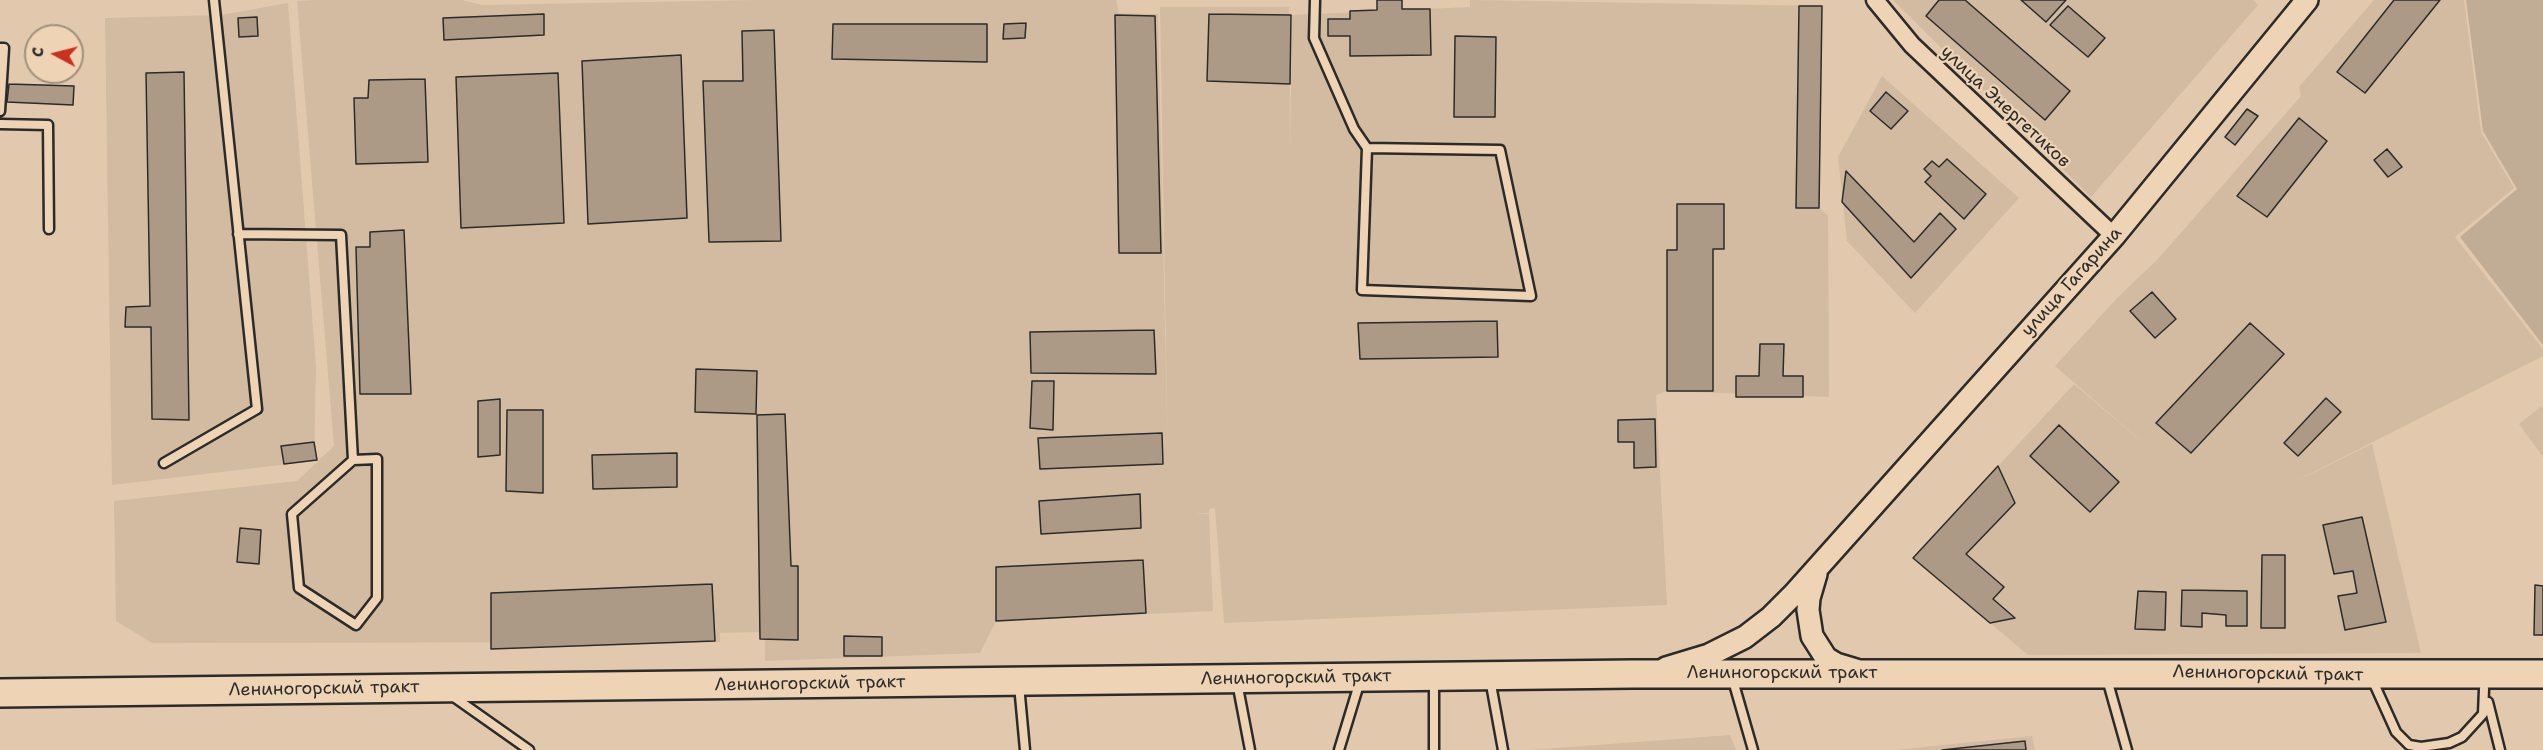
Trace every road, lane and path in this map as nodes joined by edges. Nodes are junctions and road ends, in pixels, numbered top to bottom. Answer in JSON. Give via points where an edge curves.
{"nodes":[{"id":1,"x":214,"y":0,"type":"edge"},
{"id":2,"x":1315,"y":0,"type":"edge"},
{"id":3,"x":1875,"y":0,"type":"edge"},
{"id":4,"x":2307,"y":0,"type":"edge"},
{"id":5,"x":0,"y":48,"type":"edge"},
{"id":6,"x":0,"y":111,"type":"edge"},
{"id":7,"x":0,"y":124,"type":"edge"},
{"id":8,"x":1367,"y":148,"type":"junction"},
{"id":9,"x":49,"y":229,"type":"dead end"},
{"id":10,"x":238,"y":234,"type":"junction"},
{"id":11,"x":2114,"y":236,"type":"junction"},
{"id":12,"x":353,"y":460,"type":"junction"},
{"id":13,"x":164,"y":463,"type":"dead end"},
{"id":14,"x":1827,"y":556,"type":"junction"},
{"id":15,"x":1871,"y":673,"type":"junction"},
{"id":16,"x":2106,"y":673,"type":"junction"},
{"id":17,"x":1633,"y":674,"type":"junction"},
{"id":18,"x":1732,"y":674,"type":"junction"},
{"id":19,"x":2543,"y":674,"type":"edge"},
{"id":20,"x":2370,"y":675,"type":"junction"},
{"id":21,"x":1434,"y":676,"type":"junction"},
{"id":22,"x":1490,"y":676,"type":"junction"},
{"id":23,"x":1361,"y":677,"type":"junction"},
{"id":24,"x":1237,"y":679,"type":"junction"},
{"id":25,"x":1018,"y":681,"type":"junction"},
{"id":26,"x":2483,"y":682,"type":"junction"},
{"id":27,"x":441,"y":688,"type":"junction"},
{"id":28,"x":0,"y":693,"type":"edge"},
{"id":29,"x":529,"y":750,"type":"edge"},
{"id":30,"x":1025,"y":750,"type":"edge"},
{"id":31,"x":1250,"y":750,"type":"edge"},
{"id":32,"x":1340,"y":750,"type":"edge"},
{"id":33,"x":1434,"y":750,"type":"edge"},
{"id":34,"x":1503,"y":750,"type":"edge"},
{"id":35,"x":1753,"y":750,"type":"edge"},
{"id":36,"x":2127,"y":750,"type":"edge"},
{"id":37,"x":2500,"y":750,"type":"edge"}],
"edges":[{"from":1,"to":10,"type":"lane"},
{"from":2,"to":8,"type":"lane","via":[[1314,38],[1354,129]]},
{"from":3,"to":11,"type":"street","name":"улица Энергетиков","via":[[1912,45]]},
{"from":4,"to":11,"type":"street","name":"улица Гагарина"},
{"from":5,"to":6,"type":"lane","via":[[4,48]]},
{"from":7,"to":9,"type":"lane","via":[[48,125]]},
{"from":8,"to":8,"type":"lane","via":[[1500,150],[1531,296],[1362,290]]},
{"from":10,"to":12,"type":"lane","via":[[341,235]]},
{"from":10,"to":13,"type":"lane","via":[[256,409]]},
{"from":11,"to":14,"type":"street","name":"улица Гагарина"},
{"from":12,"to":12,"type":"lane","via":[[292,514],[299,588],[356,625],[377,598],[377,459]]},
{"from":14,"to":15,"type":"street","name":"улица Гагарина","via":[[1809,598],[1812,636],[1822,653],[1836,664]]},
{"from":14,"to":17,"type":"street","name":"улица Гагарина","via":[[1782,606],[1745,637],[1693,660]]},
{"from":15,"to":16,"type":"main road","name":"Лениногорский тракт"},
{"from":15,"to":18,"type":"main road","name":"Лениногорский тракт"},
{"from":16,"to":20,"type":"main road","name":"Лениногорский тракт"},
{"from":16,"to":36,"type":"lane"},
{"from":17,"to":18,"type":"main road","name":"Лениногорский тракт"},
{"from":17,"to":22,"type":"main road","name":"Лениногорский тракт"},
{"from":18,"to":35,"type":"lane"},
{"from":19,"to":26,"type":"main road","name":"Лениногорский тракт"},
{"from":20,"to":26,"type":"main road","name":"Лениногорский тракт"},
{"from":20,"to":26,"type":"lane","via":[[2396,732],[2409,745],[2421,747],[2449,743],[2468,731],[2483,714]]},
{"from":21,"to":22,"type":"main road","name":"Лениногорский тракт"},
{"from":21,"to":23,"type":"main road","name":"Лениногорский тракт"},
{"from":21,"to":33,"type":"lane"},
{"from":22,"to":34,"type":"lane"},
{"from":23,"to":24,"type":"main road","name":"Лениногорский тракт"},
{"from":23,"to":32,"type":"lane"},
{"from":24,"to":25,"type":"main road","name":"Лениногорский тракт"},
{"from":24,"to":31,"type":"lane"},
{"from":25,"to":27,"type":"main road","name":"Лениногорский тракт"},
{"from":25,"to":30,"type":"lane"},
{"from":26,"to":37,"type":"lane"},
{"from":27,"to":28,"type":"main road","name":"Лениногорский тракт"},
{"from":27,"to":29,"type":"lane"}]}
